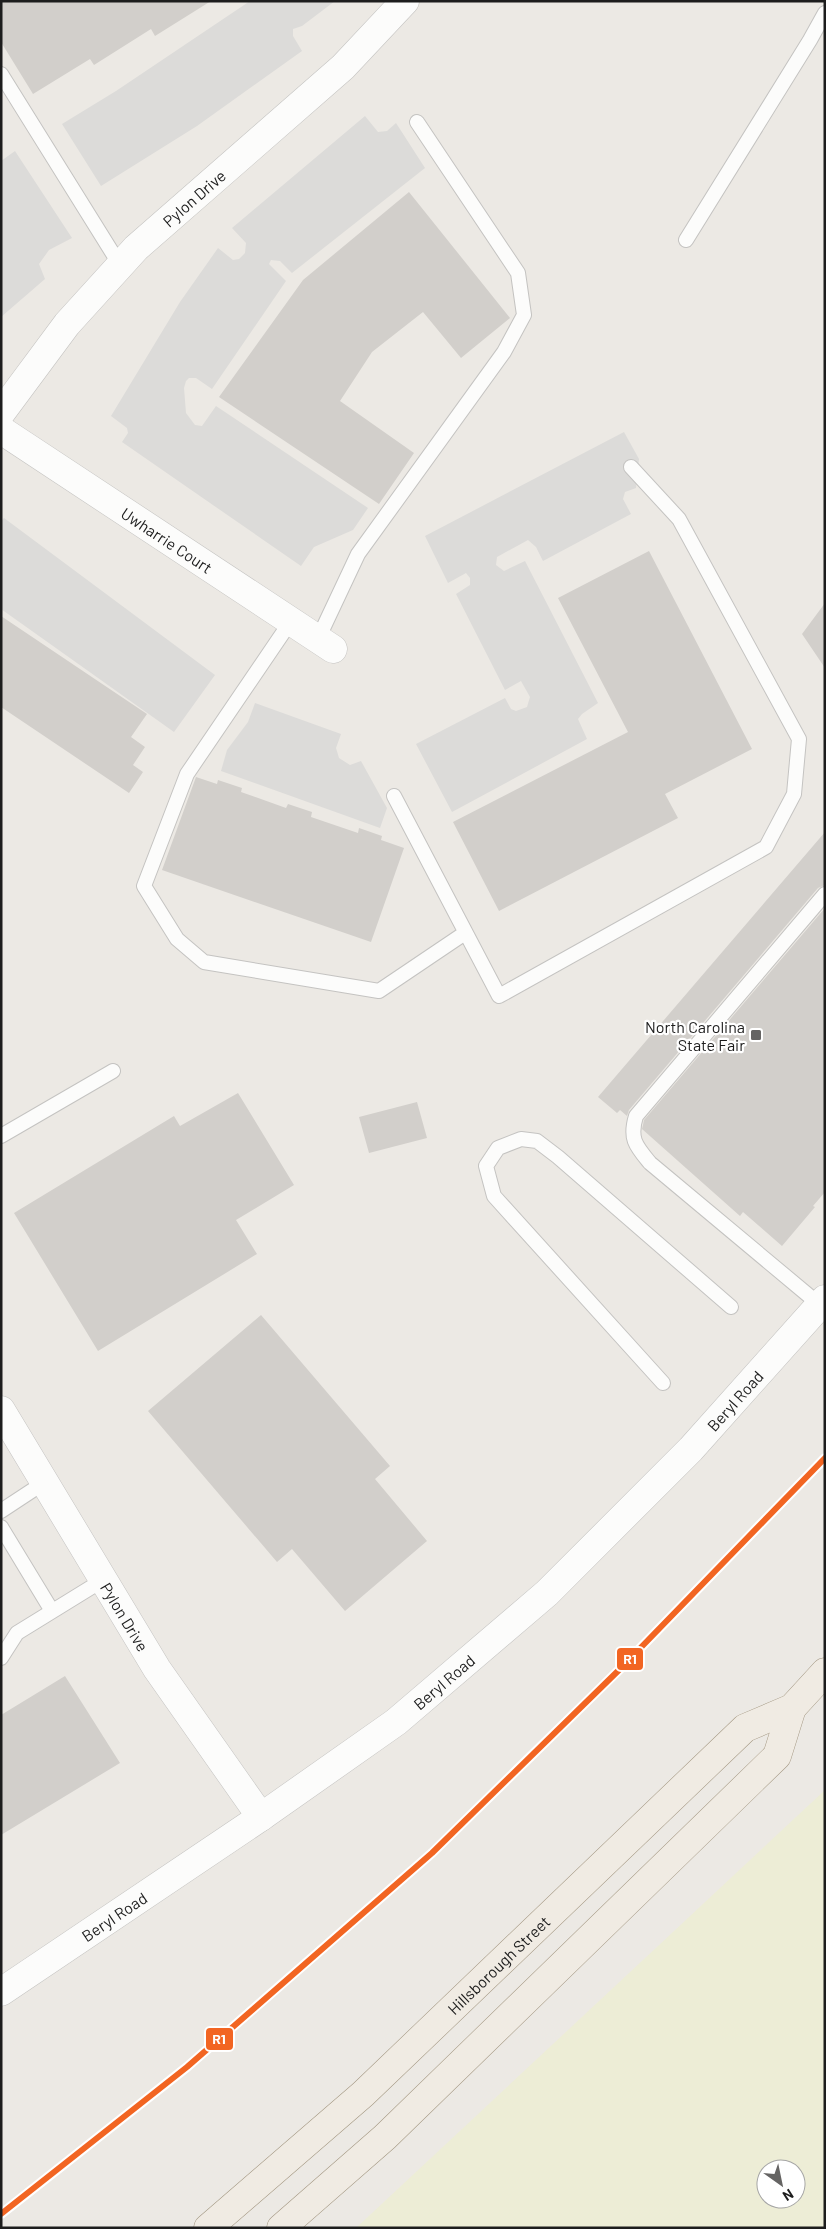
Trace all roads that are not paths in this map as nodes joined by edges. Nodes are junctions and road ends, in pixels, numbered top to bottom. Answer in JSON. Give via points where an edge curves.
{"nodes":[{"id":1,"x":405,"y":1,"type":"edge"},
{"id":2,"x":825,"y":13,"type":"edge"},
{"id":3,"x":1,"y":74,"type":"edge"},
{"id":4,"x":417,"y":122,"type":"dead end"},
{"id":5,"x":686,"y":240,"type":"dead end"},
{"id":6,"x":120,"y":265,"type":"junction"},
{"id":7,"x":6,"y":396,"type":"edge"},
{"id":8,"x":1,"y":430,"type":"edge"},
{"id":9,"x":631,"y":467,"type":"dead end"},
{"id":10,"x":291,"y":621,"type":"junction"},
{"id":11,"x":326,"y":644,"type":"joint"},
{"id":12,"x":394,"y":796,"type":"dead end"},
{"id":13,"x":825,"y":894,"type":"edge"},
{"id":14,"x":465,"y":933,"type":"junction"},
{"id":15,"x":113,"y":1071,"type":"dead end"},
{"id":16,"x":1,"y":1136,"type":"edge"},
{"id":17,"x":822,"y":1302,"type":"edge"},
{"id":18,"x":731,"y":1307,"type":"dead end"},
{"id":19,"x":664,"y":1383,"type":"dead end"},
{"id":20,"x":4,"y":1422,"type":"edge"},
{"id":21,"x":45,"y":1482,"type":"junction"},
{"id":22,"x":1,"y":1511,"type":"edge"},
{"id":23,"x":1,"y":1527,"type":"edge"},
{"id":24,"x":103,"y":1580,"type":"junction"},
{"id":25,"x":52,"y":1611,"type":"junction"},
{"id":26,"x":1,"y":1658,"type":"edge"},
{"id":27,"x":825,"y":1672,"type":"edge"},
{"id":28,"x":792,"y":1708,"type":"junction"},
{"id":29,"x":261,"y":1817,"type":"junction"},
{"id":30,"x":1,"y":1992,"type":"edge"},
{"id":31,"x":208,"y":2228,"type":"edge"},
{"id":32,"x":281,"y":2228,"type":"edge"}],
"edges":[{"from":1,"to":6,"type":"street","name":"Pylon Drive","via":[[343,67]]},
{"from":2,"to":5,"type":"lane"},
{"from":3,"to":6,"type":"lane"},
{"from":4,"to":11,"type":"lane","via":[[518,273],[524,315],[504,352],[358,554]]},
{"from":6,"to":7,"type":"street","name":"Pylon Drive"},
{"from":8,"to":10,"type":"street","name":"Uwharrie Court"},
{"from":9,"to":14,"type":"lane","via":[[679,519],[799,739],[794,794],[766,847],[499,996]]},
{"from":10,"to":11,"type":"street","name":"Uwharrie Court"},
{"from":10,"to":14,"type":"lane","via":[[187,774],[144,886],[177,940],[204,962],[379,991]]},
{"from":12,"to":14,"type":"lane"},
{"from":13,"to":17,"type":"lane","via":[[636,1116],[632,1129],[636,1145],[650,1163]]},
{"from":15,"to":16,"type":"lane"},
{"from":17,"to":29,"type":"street","name":"Beryl Road","via":[[691,1449],[547,1593],[396,1722]]},
{"from":18,"to":19,"type":"lane","via":[[537,1141],[521,1138],[498,1148],[486,1166],[494,1196]]},
{"from":20,"to":21,"type":"street","name":"Pylon Drive"},
{"from":21,"to":22,"type":"lane"},
{"from":21,"to":24,"type":"street","name":"Pylon Drive"},
{"from":23,"to":25,"type":"lane"},
{"from":24,"to":25,"type":"lane"},
{"from":24,"to":29,"type":"street","name":"Pylon Drive","via":[[157,1670]]},
{"from":25,"to":26,"type":"lane","via":[[17,1633]]},
{"from":27,"to":28,"type":"main road","name":"Hillsborough Street"},
{"from":28,"to":31,"type":"main road","name":"Hillsborough Street","via":[[745,1728],[363,2094]]},
{"from":28,"to":32,"type":"main road","name":"Hillsborough Street","via":[[777,1756],[385,2137]]},
{"from":29,"to":30,"type":"street","name":"Beryl Road"}]}
